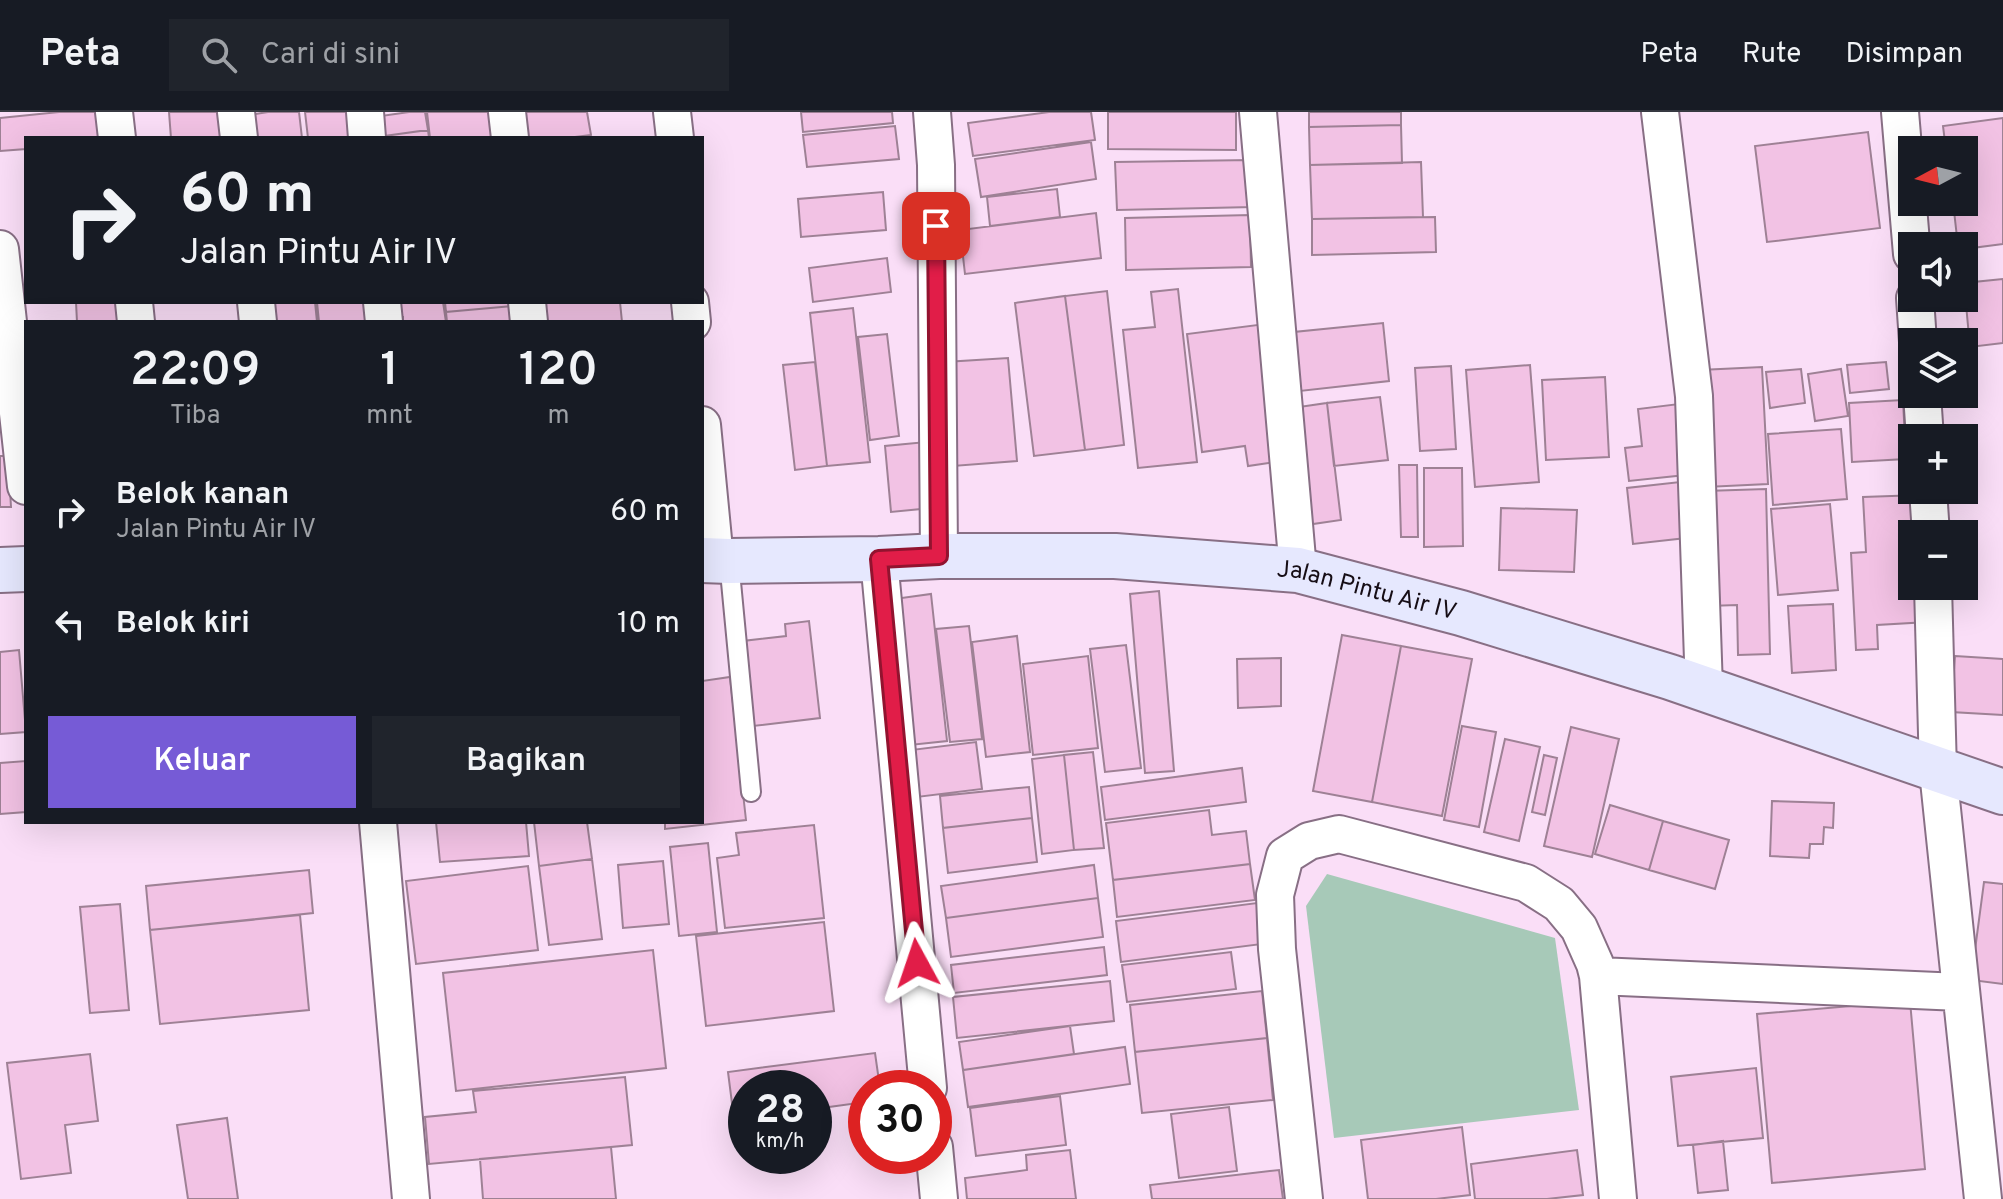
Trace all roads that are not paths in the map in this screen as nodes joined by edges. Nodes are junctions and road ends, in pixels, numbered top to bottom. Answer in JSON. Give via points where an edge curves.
{"nodes":[{"id":1,"x":114,"y":112,"type":"edge"},
{"id":2,"x":236,"y":112,"type":"edge"},
{"id":3,"x":365,"y":112,"type":"edge"},
{"id":4,"x":507,"y":112,"type":"edge"},
{"id":5,"x":672,"y":112,"type":"edge"},
{"id":6,"x":932,"y":112,"type":"edge"},
{"id":7,"x":1258,"y":112,"type":"edge"},
{"id":8,"x":1660,"y":112,"type":"edge"},
{"id":9,"x":1900,"y":112,"type":"edge"},
{"id":10,"x":117,"y":136,"type":"edge"},
{"id":11,"x":239,"y":136,"type":"edge"},
{"id":12,"x":367,"y":136,"type":"edge"},
{"id":13,"x":510,"y":136,"type":"edge"},
{"id":14,"x":675,"y":136,"type":"edge"},
{"id":15,"x":1910,"y":232,"type":"edge"},
{"id":16,"x":0,"y":249,"type":"edge"},
{"id":17,"x":704,"y":446,"type":"edge"},
{"id":18,"x":24,"y":468,"type":"edge"},
{"id":19,"x":939,"y":556,"type":"junction"},
{"id":20,"x":879,"y":559,"type":"junction"},
{"id":21,"x":715,"y":560,"type":"edge"},
{"id":22,"x":24,"y":569,"type":"edge"},
{"id":23,"x":0,"y":570,"type":"edge"},
{"id":24,"x":1298,"y":570,"type":"junction"},
{"id":25,"x":1933,"y":600,"type":"edge"},
{"id":26,"x":1704,"y":689,"type":"junction"},
{"id":27,"x":1938,"y":771,"type":"junction"},
{"id":28,"x":751,"y":792,"type":"dead end"},
{"id":29,"x":2003,"y":792,"type":"edge"},
{"id":30,"x":378,"y":824,"type":"edge"},
{"id":31,"x":1598,"y":976,"type":"junction"},
{"id":32,"x":1960,"y":992,"type":"junction"},
{"id":33,"x":926,"y":1070,"type":"edge"},
{"id":34,"x":937,"y":1174,"type":"edge"},
{"id":35,"x":411,"y":1199,"type":"edge"},
{"id":36,"x":939,"y":1199,"type":"edge"},
{"id":37,"x":1304,"y":1199,"type":"edge"},
{"id":38,"x":1618,"y":1199,"type":"edge"},
{"id":39,"x":1983,"y":1199,"type":"edge"}],
"edges":[{"from":1,"to":10,"type":"street"},
{"from":2,"to":11,"type":"street"},
{"from":3,"to":12,"type":"street"},
{"from":4,"to":13,"type":"street"},
{"from":5,"to":14,"type":"street"},
{"from":6,"to":19,"type":"street"},
{"from":7,"to":24,"type":"street"},
{"from":8,"to":26,"type":"street","via":[[1694,396]]},
{"from":9,"to":15,"type":"street"},
{"from":16,"to":18,"type":"street"},
{"from":17,"to":21,"type":"street"},
{"from":19,"to":20,"type":"main road","name":"Jalan Pintu Air IV"},
{"from":19,"to":24,"type":"main road","name":"Jalan Pintu Air IV","via":[[1115,556]]},
{"from":20,"to":21,"type":"main road","name":"Jalan Pintu Air IV"},
{"from":20,"to":33,"type":"street"},
{"from":21,"to":28,"type":"lane"},
{"from":22,"to":23,"type":"main road"},
{"from":24,"to":26,"type":"main road","name":"Jalan Pintu Air IV","via":[[1461,613]]},
{"from":25,"to":27,"type":"street"},
{"from":26,"to":27,"type":"main road","name":"Jalan Pintu Air IV"},
{"from":27,"to":29,"type":"main road","name":"Jalan Pintu Air IV"},
{"from":27,"to":32,"type":"street"},
{"from":30,"to":35,"type":"street"},
{"from":31,"to":32,"type":"street"},
{"from":31,"to":37,"type":"street","via":[[1579,928],[1559,904],[1526,883],[1339,834],[1309,841],[1285,856],[1275,895],[1277,949]]},
{"from":31,"to":38,"type":"street"},
{"from":32,"to":39,"type":"street"},
{"from":34,"to":36,"type":"street"}]}
